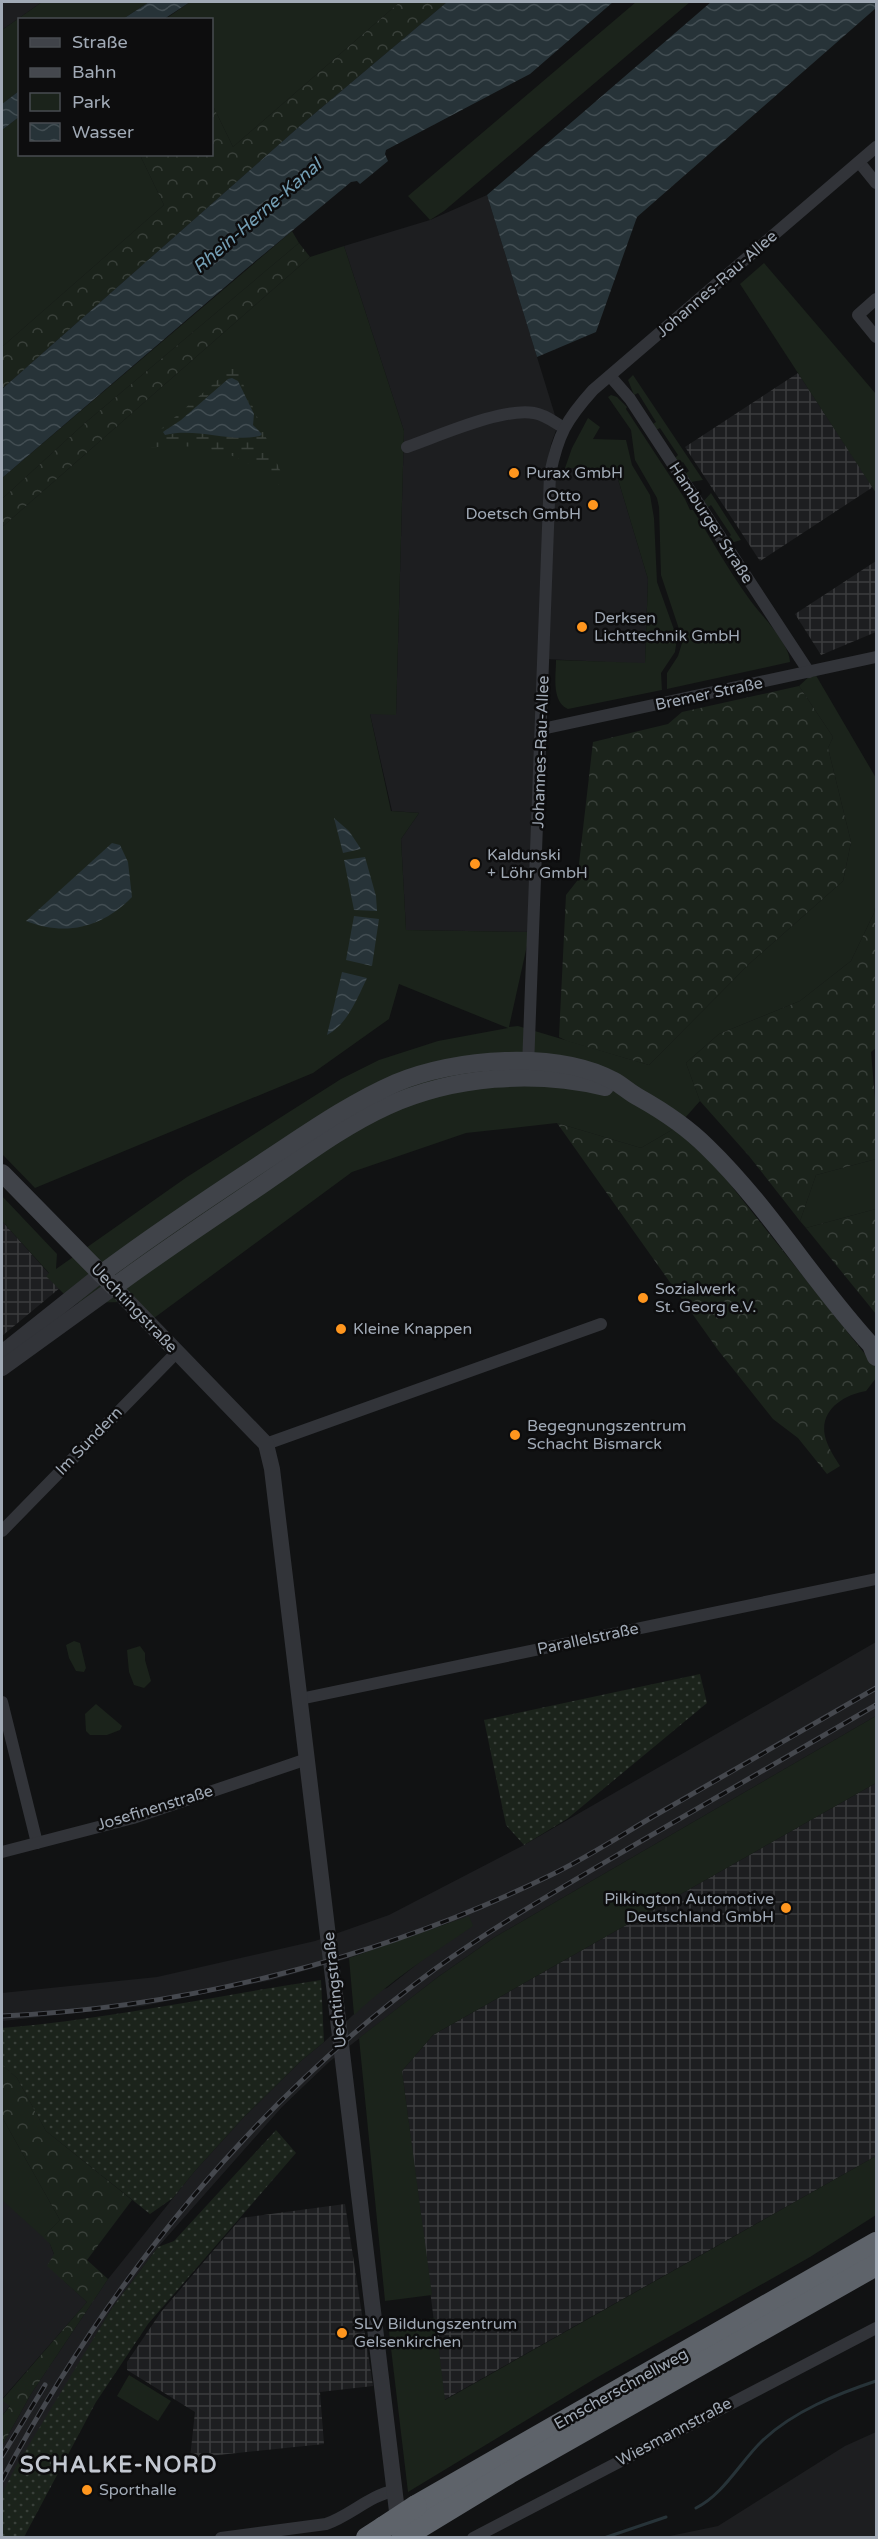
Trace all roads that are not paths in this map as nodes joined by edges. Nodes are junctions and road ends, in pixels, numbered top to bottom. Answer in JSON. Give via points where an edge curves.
{"nodes":[{"id":1,"x":876,"y":147,"type":"edge"},
{"id":2,"x":859,"y":162,"type":"junction"},
{"id":3,"x":876,"y":183,"type":"edge"},
{"id":4,"x":876,"y":299,"type":"edge"},
{"id":5,"x":876,"y":337,"type":"edge"},
{"id":6,"x":610,"y":376,"type":"junction"},
{"id":7,"x":564,"y":428,"type":"junction"},
{"id":8,"x":407,"y":447,"type":"dead end"},
{"id":9,"x":876,"y":657,"type":"edge"},
{"id":10,"x":809,"y":672,"type":"junction"},
{"id":11,"x":542,"y":729,"type":"junction"},
{"id":12,"x":528,"y":1070,"type":"junction"},
{"id":13,"x":2,"y":1173,"type":"edge"},
{"id":14,"x":107,"y":1280,"type":"junction"},
{"id":15,"x":601,"y":1324,"type":"dead end"},
{"id":16,"x":874,"y":1350,"type":"edge"},
{"id":17,"x":177,"y":1352,"type":"junction"},
{"id":18,"x":2,"y":1353,"type":"edge"},
{"id":19,"x":2,"y":1368,"type":"edge"},
{"id":20,"x":266,"y":1444,"type":"junction"},
{"id":21,"x":2,"y":1531,"type":"edge"},
{"id":22,"x":876,"y":1579,"type":"edge"},
{"id":23,"x":300,"y":1699,"type":"junction"},
{"id":24,"x":2,"y":1702,"type":"edge"},
{"id":25,"x":308,"y":1759,"type":"junction"},
{"id":26,"x":37,"y":1843,"type":"junction"},
{"id":27,"x":2,"y":1852,"type":"edge"},
{"id":28,"x":876,"y":2243,"type":"edge"},
{"id":29,"x":876,"y":2265,"type":"edge"},
{"id":30,"x":876,"y":2328,"type":"edge"},
{"id":31,"x":394,"y":2491,"type":"junction"},
{"id":32,"x":398,"y":2529,"type":"edge"},
{"id":33,"x":221,"y":2538,"type":"edge"},
{"id":34,"x":473,"y":2538,"type":"edge"}],
"edges":[{"from":1,"to":2,"type":"street","name":"Johannes-Rau-Allee"},
{"from":2,"to":3,"type":"street"},
{"from":2,"to":6,"type":"street","name":"Johannes-Rau-Allee"},
{"from":4,"to":5,"type":"street","via":[[858,315]]},
{"from":6,"to":7,"type":"street","name":"Johannes-Rau-Allee","via":[[578,407]]},
{"from":6,"to":10,"type":"street","name":"Hamburger Straße","via":[[630,399]]},
{"from":7,"to":8,"type":"street","via":[[546,416],[522,411]]},
{"from":7,"to":11,"type":"street","name":"Johannes-Rau-Allee","via":[[550,474]]},
{"from":9,"to":10,"type":"street","name":"Bremer Straße"},
{"from":10,"to":11,"type":"street","name":"Bremer Straße"},
{"from":11,"to":12,"type":"street","name":"Johannes-Rau-Allee"},
{"from":12,"to":14,"type":"main road","via":[[500,1061],[445,1068],[377,1092],[244,1175]]},
{"from":12,"to":16,"type":"main road","via":[[557,1064],[604,1077],[686,1128],[748,1190]]},
{"from":13,"to":14,"type":"main road","name":"Uechtingstraße"},
{"from":14,"to":17,"type":"street","name":"Uechtingstraße"},
{"from":14,"to":18,"type":"street"},
{"from":14,"to":19,"type":"street"},
{"from":15,"to":20,"type":"street"},
{"from":17,"to":20,"type":"street","name":"Uechtingstraße"},
{"from":17,"to":21,"type":"street","name":"Im Sundern"},
{"from":20,"to":23,"type":"street","name":"Uechtingstraße"},
{"from":22,"to":23,"type":"street","name":"Parallelstraße"},
{"from":23,"to":25,"type":"street","name":"Uechtingstraße"},
{"from":24,"to":26,"type":"street"},
{"from":25,"to":26,"type":"street","name":"Josefinenstraße","via":[[141,1815]]},
{"from":25,"to":31,"type":"street","name":"Uechtingstraße"},
{"from":26,"to":27,"type":"street","name":"Josefinenstraße"},
{"from":28,"to":32,"type":"highway","name":"Emscherschnellweg"},
{"from":29,"to":32,"type":"highway","name":"Emscherschnellweg","via":[[519,2467]]},
{"from":30,"to":34,"type":"street","name":"Wiesmannstraße"},
{"from":31,"to":32,"type":"street","name":"Uechtingstraße"},
{"from":31,"to":33,"type":"street","via":[[383,2493],[326,2524]]}]}
